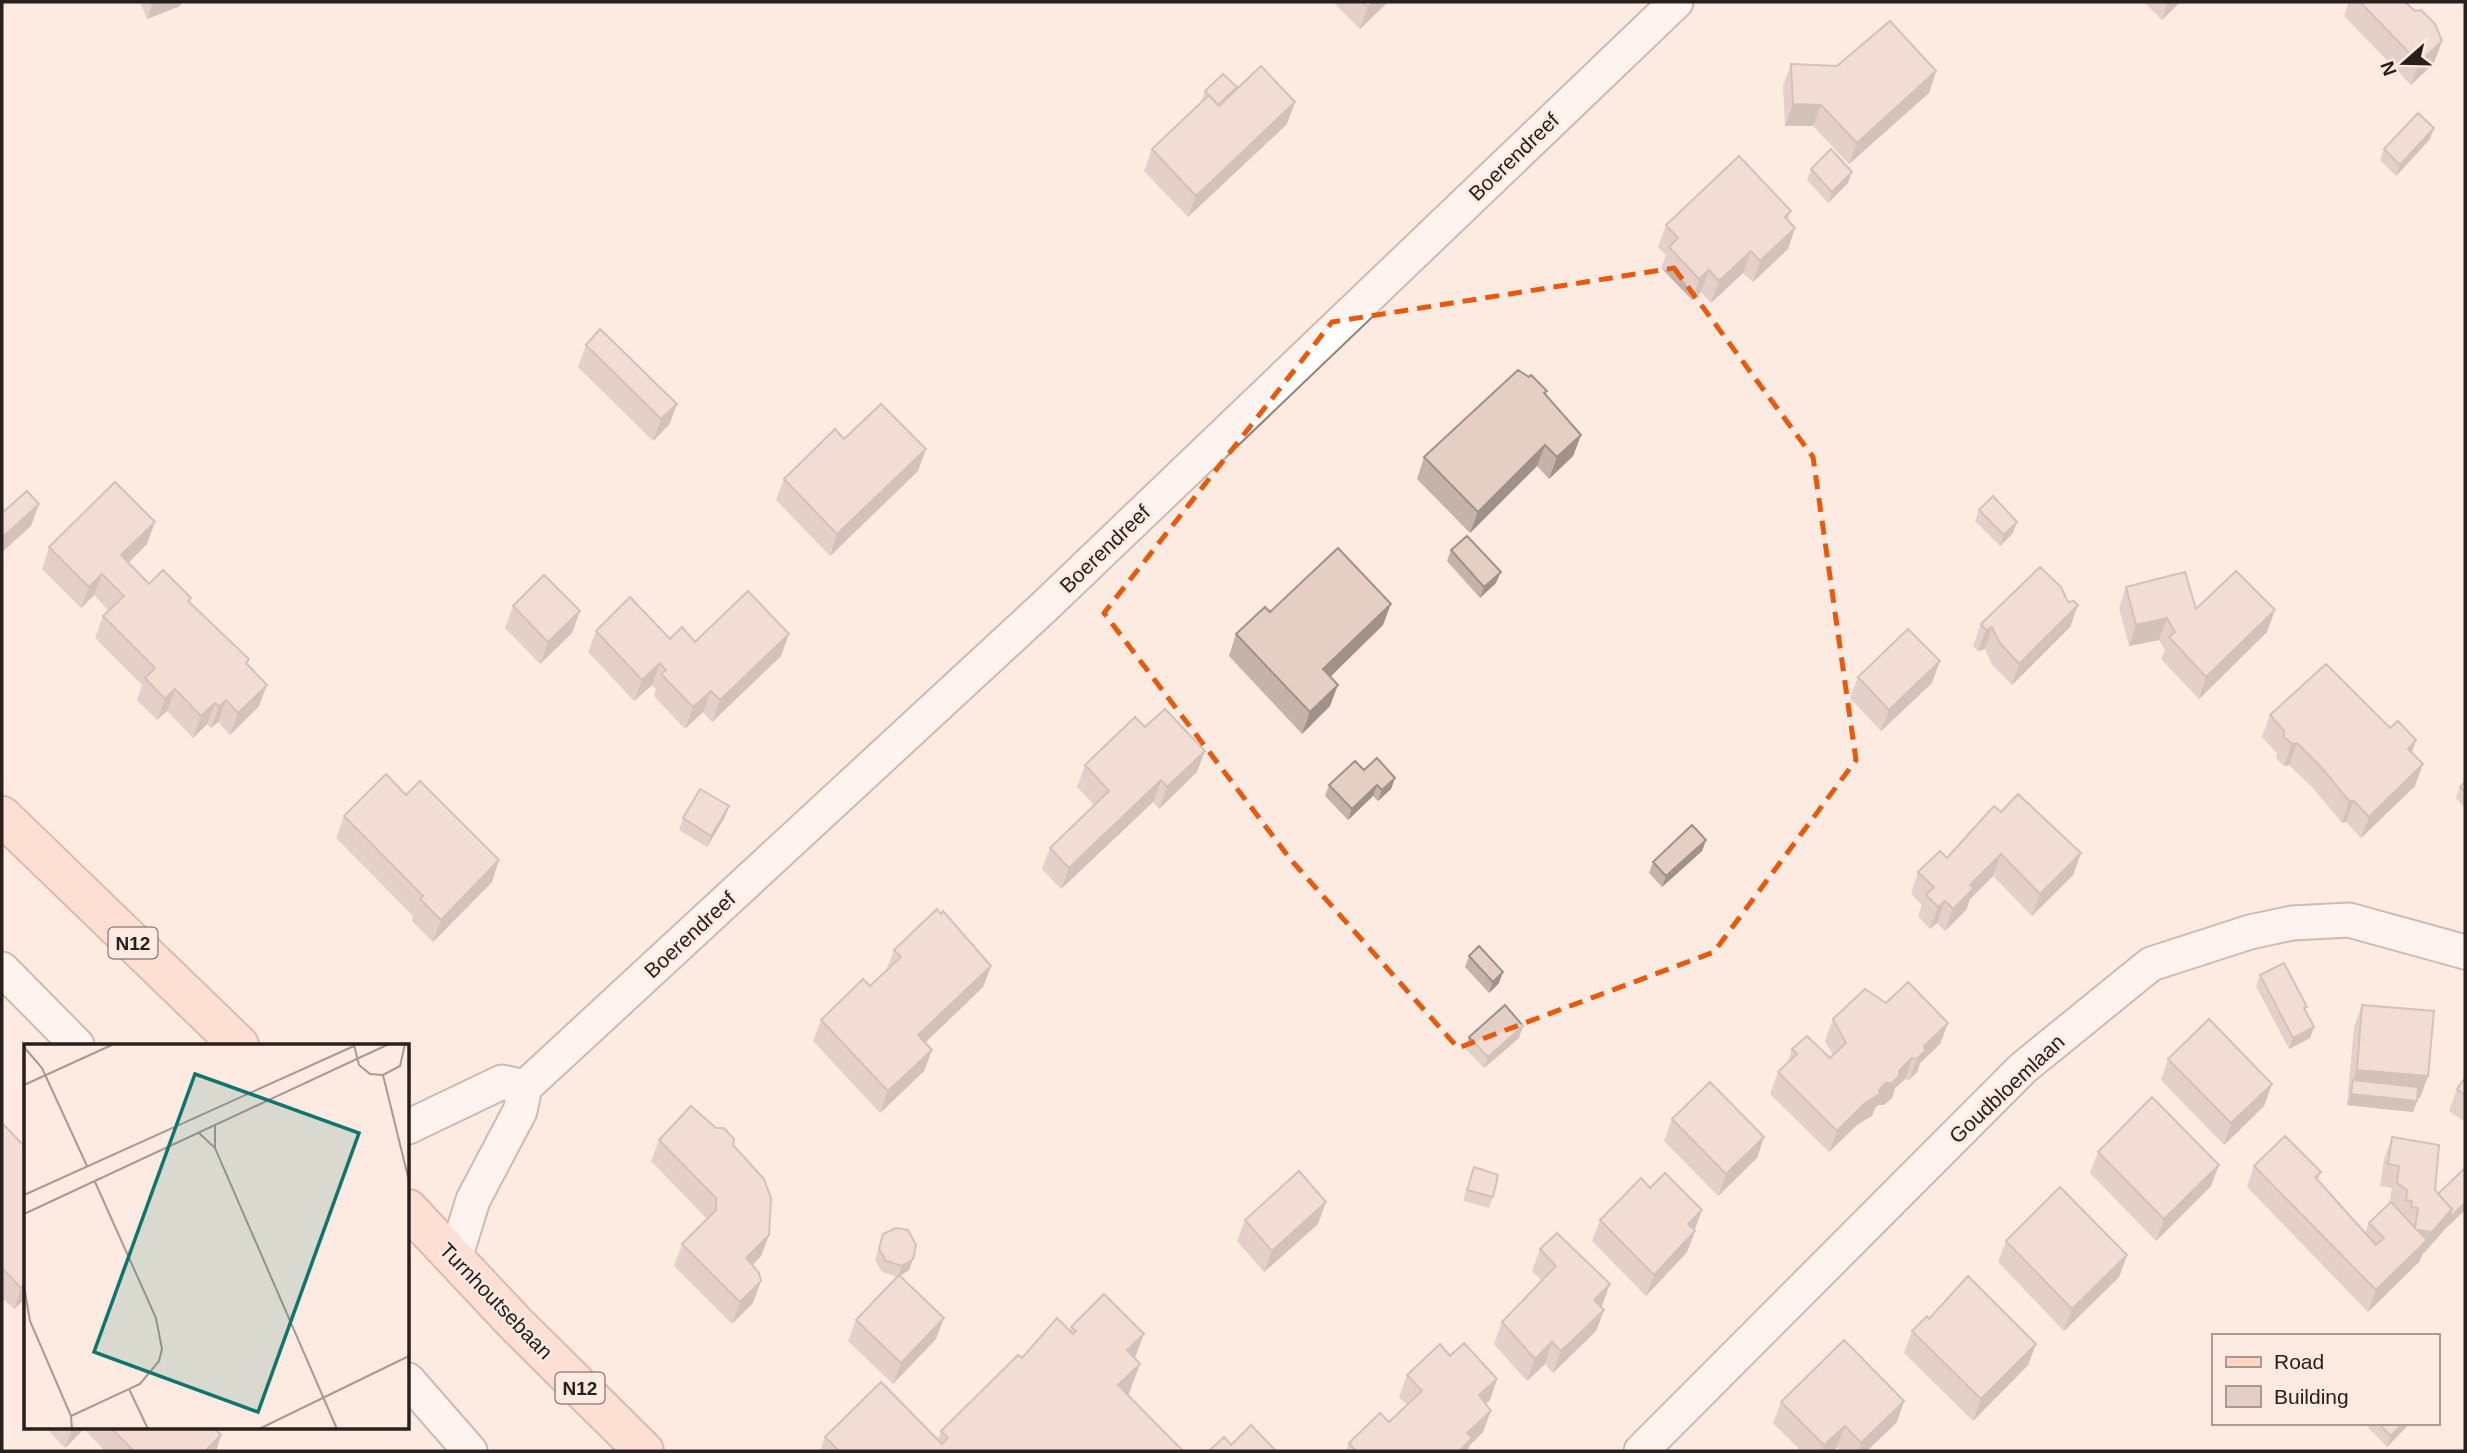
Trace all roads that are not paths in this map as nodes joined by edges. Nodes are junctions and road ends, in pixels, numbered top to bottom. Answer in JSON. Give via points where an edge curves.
{"nodes":[{"id":1,"x":1676,"y":2,"type":"edge"},
{"id":2,"x":2,"y":816,"type":"edge"},
{"id":3,"x":2465,"y":952,"type":"edge"},
{"id":4,"x":2,"y":969,"type":"edge"},
{"id":5,"x":76,"y":1044,"type":"edge"},
{"id":6,"x":238,"y":1044,"type":"edge"},
{"id":7,"x":525,"y":1087,"type":"junction"},
{"id":8,"x":410,"y":1126,"type":"edge"},
{"id":9,"x":410,"y":1211,"type":"edge"},
{"id":10,"x":455,"y":1258,"type":"junction"},
{"id":11,"x":410,"y":1382,"type":"edge"},
{"id":12,"x":470,"y":1451,"type":"edge"},
{"id":13,"x":644,"y":1451,"type":"edge"},
{"id":14,"x":1641,"y":1451,"type":"edge"}],
"edges":[{"from":1,"to":7,"type":"street","name":"Boerendreef","via":[[1043,608]]},
{"from":2,"to":6,"type":"main road","number":"N12"},
{"from":3,"to":14,"type":"street","name":"Goudbloemlaan","via":[[2349,920],[2292,923],[2250,932],[2151,964],[2023,1068]]},
{"from":4,"to":5,"type":"street"},
{"from":7,"to":8,"type":"street","via":[[502,1082]]},
{"from":7,"to":10,"type":"street","via":[[520,1111],[473,1200]]},
{"from":9,"to":10,"type":"main road","name":"Turnhoutsebaan","number":"N12"},
{"from":10,"to":13,"type":"main road","name":"Turnhoutsebaan","number":"N12"},
{"from":11,"to":12,"type":"street"}]}
